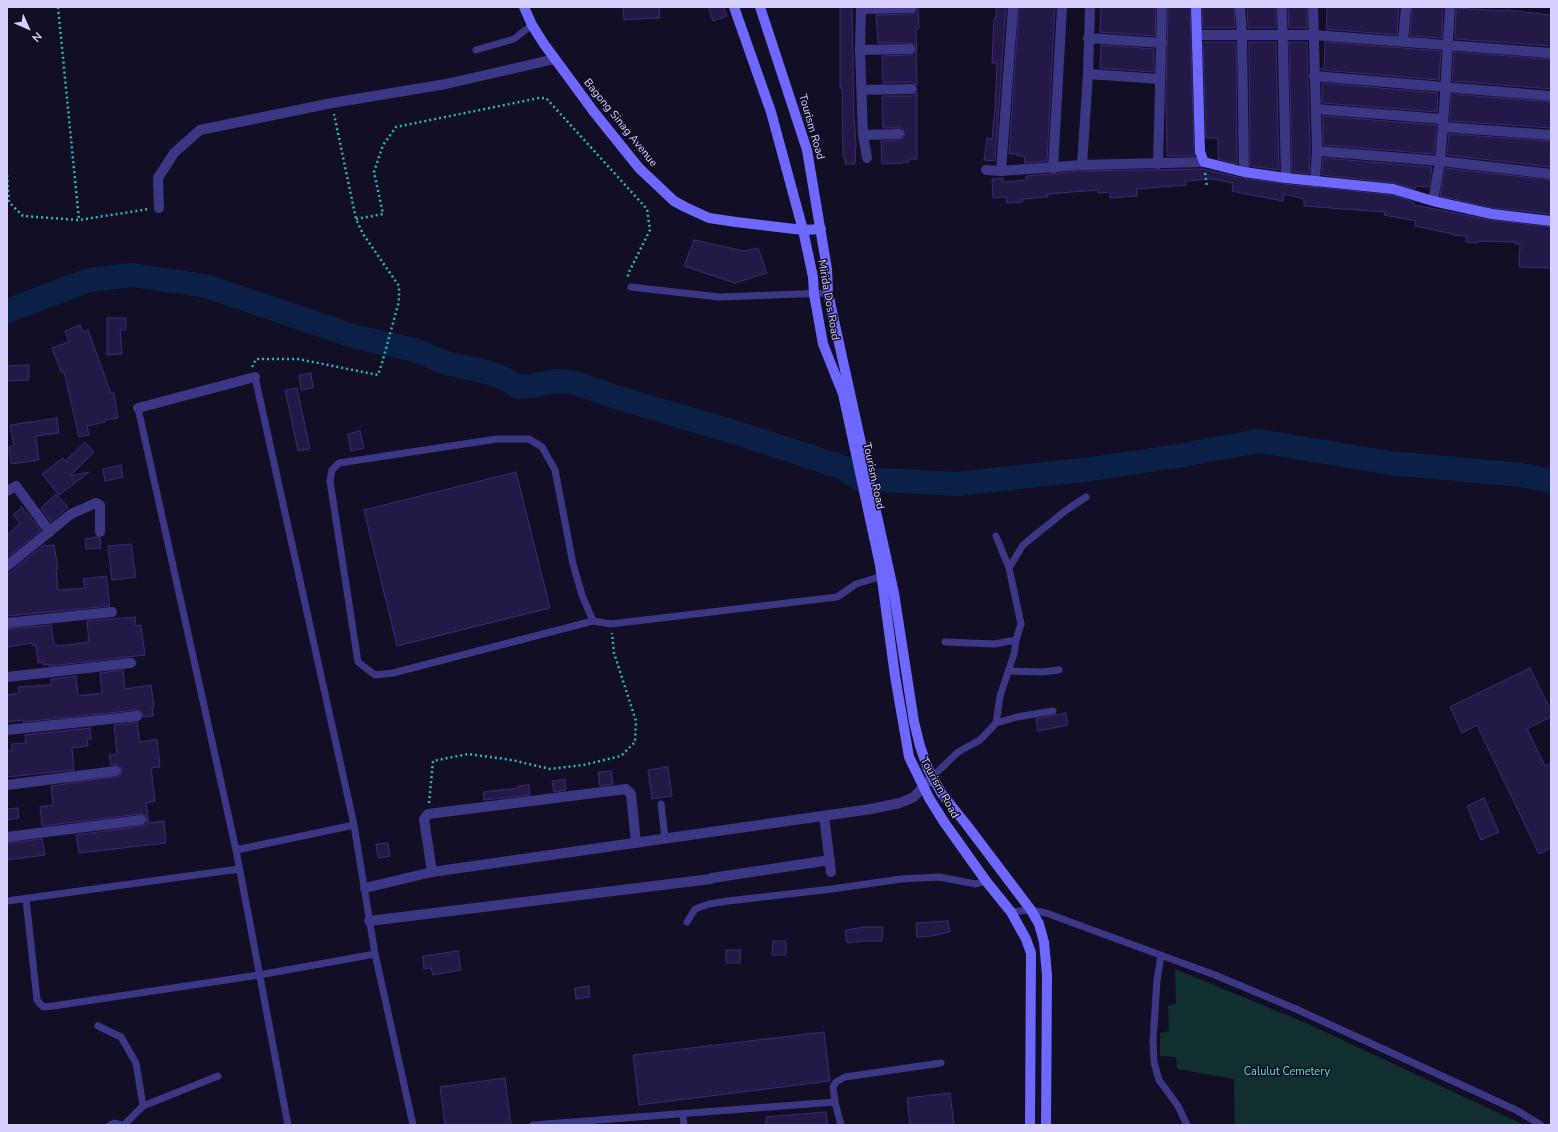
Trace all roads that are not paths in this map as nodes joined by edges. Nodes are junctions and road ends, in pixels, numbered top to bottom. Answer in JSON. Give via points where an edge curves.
{"nodes":[{"id":1,"x":524,"y":7,"type":"edge"},
{"id":2,"x":734,"y":7,"type":"edge"},
{"id":3,"x":760,"y":7,"type":"edge"},
{"id":4,"x":1013,"y":7,"type":"edge"},
{"id":5,"x":1062,"y":7,"type":"edge"},
{"id":6,"x":1090,"y":7,"type":"edge"},
{"id":7,"x":1162,"y":7,"type":"edge"},
{"id":8,"x":1196,"y":7,"type":"edge"},
{"id":9,"x":1240,"y":7,"type":"edge"},
{"id":10,"x":1282,"y":7,"type":"edge"},
{"id":11,"x":1313,"y":7,"type":"edge"},
{"id":12,"x":1406,"y":7,"type":"edge"},
{"id":13,"x":1450,"y":7,"type":"edge"},
{"id":14,"x":861,"y":8,"type":"edge"},
{"id":15,"x":911,"y":8,"type":"edge"},
{"id":16,"x":532,"y":25,"type":"junction"},
{"id":17,"x":1198,"y":35,"type":"junction"},
{"id":18,"x":1314,"y":35,"type":"junction"},
{"id":19,"x":1242,"y":36,"type":"junction"},
{"id":20,"x":1282,"y":36,"type":"junction"},
{"id":21,"x":1088,"y":38,"type":"junction"},
{"id":22,"x":1403,"y":42,"type":"junction"},
{"id":23,"x":1162,"y":43,"type":"junction"},
{"id":24,"x":1448,"y":44,"type":"junction"},
{"id":25,"x":476,"y":50,"type":"dead end"},
{"id":26,"x":860,"y":50,"type":"junction"},
{"id":27,"x":910,"y":50,"type":"dead end"},
{"id":28,"x":1551,"y":53,"type":"edge"},
{"id":29,"x":555,"y":59,"type":"junction"},
{"id":30,"x":1088,"y":74,"type":"junction"},
{"id":31,"x":1314,"y":76,"type":"junction"},
{"id":32,"x":1160,"y":79,"type":"junction"},
{"id":33,"x":1446,"y":87,"type":"junction"},
{"id":34,"x":912,"y":89,"type":"dead end"},
{"id":35,"x":862,"y":90,"type":"junction"},
{"id":36,"x":1551,"y":96,"type":"edge"},
{"id":37,"x":1316,"y":109,"type":"junction"},
{"id":38,"x":1443,"y":123,"type":"junction"},
{"id":39,"x":899,"y":134,"type":"dead end"},
{"id":40,"x":863,"y":135,"type":"junction"},
{"id":41,"x":1551,"y":135,"type":"edge"},
{"id":42,"x":1317,"y":151,"type":"junction"},
{"id":43,"x":867,"y":158,"type":"dead end"},
{"id":44,"x":1440,"y":161,"type":"junction"},
{"id":45,"x":1204,"y":162,"type":"junction"},
{"id":46,"x":1158,"y":164,"type":"junction"},
{"id":47,"x":1082,"y":165,"type":"junction"},
{"id":48,"x":1053,"y":168,"type":"junction"},
{"id":49,"x":986,"y":170,"type":"dead end"},
{"id":50,"x":1001,"y":171,"type":"junction"},
{"id":51,"x":1244,"y":172,"type":"junction"},
{"id":52,"x":1551,"y":174,"type":"edge"},
{"id":53,"x":1286,"y":178,"type":"junction"},
{"id":54,"x":1315,"y":182,"type":"junction"},
{"id":55,"x":1433,"y":201,"type":"junction"},
{"id":56,"x":159,"y":208,"type":"road end"},
{"id":57,"x":1551,"y":221,"type":"edge"},
{"id":58,"x":821,"y":229,"type":"junction"},
{"id":59,"x":803,"y":230,"type":"junction"},
{"id":60,"x":825,"y":257,"type":"joint"},
{"id":61,"x":631,"y":286,"type":"road end"},
{"id":62,"x":828,"y":293,"type":"junction"},
{"id":63,"x":814,"y":294,"type":"junction"},
{"id":64,"x":255,"y":377,"type":"joint"},
{"id":65,"x":847,"y":394,"type":"junction"},
{"id":66,"x":138,"y":408,"type":"joint"},
{"id":67,"x":7,"y":492,"type":"edge"},
{"id":68,"x":1086,"y":497,"type":"dead end"},
{"id":69,"x":50,"y":532,"type":"junction"},
{"id":70,"x":100,"y":532,"type":"dead end"},
{"id":71,"x":996,"y":536,"type":"dead end"},
{"id":72,"x":7,"y":566,"type":"edge"},
{"id":73,"x":1010,"y":568,"type":"junction"},
{"id":74,"x":886,"y":575,"type":"junction"},
{"id":75,"x":112,"y":612,"type":"dead end"},
{"id":76,"x":593,"y":621,"type":"junction"},
{"id":77,"x":7,"y":623,"type":"edge"},
{"id":78,"x":1016,"y":640,"type":"junction"},
{"id":79,"x":945,"y":642,"type":"dead end"},
{"id":80,"x":131,"y":663,"type":"dead end"},
{"id":81,"x":1059,"y":670,"type":"dead end"},
{"id":82,"x":1009,"y":671,"type":"junction"},
{"id":83,"x":7,"y":677,"type":"edge"},
{"id":84,"x":1053,"y":711,"type":"dead end"},
{"id":85,"x":137,"y":716,"type":"dead end"},
{"id":86,"x":996,"y":723,"type":"junction"},
{"id":87,"x":7,"y":730,"type":"edge"},
{"id":88,"x":116,"y":771,"type":"dead end"},
{"id":89,"x":932,"y":777,"type":"junction"},
{"id":90,"x":7,"y":785,"type":"edge"},
{"id":91,"x":923,"y":787,"type":"junction"},
{"id":92,"x":661,"y":804,"type":"dead end"},
{"id":93,"x":824,"y":816,"type":"junction"},
{"id":94,"x":141,"y":820,"type":"dead end"},
{"id":95,"x":354,"y":825,"type":"junction"},
{"id":96,"x":7,"y":836,"type":"edge"},
{"id":97,"x":665,"y":838,"type":"junction"},
{"id":98,"x":636,"y":843,"type":"junction"},
{"id":99,"x":236,"y":850,"type":"junction"},
{"id":100,"x":830,"y":860,"type":"junction"},
{"id":101,"x":240,"y":869,"type":"junction"},
{"id":102,"x":432,"y":872,"type":"junction"},
{"id":103,"x":831,"y":872,"type":"dead end"},
{"id":104,"x":986,"y":881,"type":"junction"},
{"id":105,"x":365,"y":888,"type":"junction"},
{"id":106,"x":26,"y":898,"type":"junction"},
{"id":107,"x":7,"y":901,"type":"edge"},
{"id":108,"x":1031,"y":910,"type":"junction"},
{"id":109,"x":1011,"y":912,"type":"junction"},
{"id":110,"x":369,"y":921,"type":"junction"},
{"id":111,"x":687,"y":922,"type":"dead end"},
{"id":112,"x":375,"y":954,"type":"junction"},
{"id":113,"x":1161,"y":955,"type":"junction"},
{"id":114,"x":259,"y":975,"type":"junction"},
{"id":115,"x":98,"y":1026,"type":"dead end"},
{"id":116,"x":941,"y":1063,"type":"dead end"},
{"id":117,"x":218,"y":1076,"type":"dead end"},
{"id":118,"x":836,"y":1102,"type":"junction"},
{"id":119,"x":143,"y":1106,"type":"junction"},
{"id":120,"x":683,"y":1114,"type":"junction"},
{"id":121,"x":110,"y":1125,"type":"edge"},
{"id":122,"x":123,"y":1125,"type":"edge"},
{"id":123,"x":288,"y":1125,"type":"edge"},
{"id":124,"x":413,"y":1125,"type":"edge"},
{"id":125,"x":533,"y":1125,"type":"edge"},
{"id":126,"x":684,"y":1125,"type":"edge"},
{"id":127,"x":841,"y":1125,"type":"edge"},
{"id":128,"x":1030,"y":1125,"type":"edge"},
{"id":129,"x":1046,"y":1125,"type":"edge"},
{"id":130,"x":1187,"y":1125,"type":"edge"},
{"id":131,"x":1541,"y":1125,"type":"edge"}],
"edges":[{"from":1,"to":16,"type":"main road","name":"Bagong Sinag Avenue"},
{"from":2,"to":59,"type":"main road","via":[[771,112]]},
{"from":3,"to":58,"type":"main road","name":"Tourism Road","via":[[807,150]]},
{"from":4,"to":50,"type":"street"},
{"from":5,"to":48,"type":"street"},
{"from":6,"to":21,"type":"street"},
{"from":7,"to":23,"type":"street"},
{"from":8,"to":17,"type":"main road"},
{"from":9,"to":19,"type":"street"},
{"from":10,"to":20,"type":"street"},
{"from":11,"to":18,"type":"street"},
{"from":12,"to":22,"type":"street"},
{"from":13,"to":24,"type":"street"},
{"from":14,"to":15,"type":"street"},
{"from":14,"to":26,"type":"street"},
{"from":16,"to":25,"type":"lane","via":[[514,39]]},
{"from":16,"to":29,"type":"main road","name":"Bagong Sinag Avenue"},
{"from":17,"to":19,"type":"street"},
{"from":17,"to":45,"type":"main road","via":[[1200,152]]},
{"from":18,"to":20,"type":"street"},
{"from":18,"to":22,"type":"street"},
{"from":18,"to":31,"type":"street"},
{"from":19,"to":20,"type":"street"},
{"from":19,"to":51,"type":"street"},
{"from":20,"to":53,"type":"street"},
{"from":21,"to":23,"type":"street"},
{"from":21,"to":30,"type":"street"},
{"from":22,"to":24,"type":"street"},
{"from":23,"to":32,"type":"street"},
{"from":24,"to":28,"type":"street"},
{"from":24,"to":33,"type":"street"},
{"from":26,"to":27,"type":"street"},
{"from":26,"to":35,"type":"street"},
{"from":29,"to":56,"type":"street","via":[[446,84],[332,103],[200,130],[174,153],[158,178]]},
{"from":29,"to":59,"type":"main road","name":"Bagong Sinag Avenue","via":[[638,168],[674,201],[709,218]]},
{"from":30,"to":32,"type":"street"},
{"from":30,"to":47,"type":"street"},
{"from":31,"to":33,"type":"street"},
{"from":31,"to":37,"type":"street"},
{"from":32,"to":46,"type":"street"},
{"from":33,"to":36,"type":"street"},
{"from":33,"to":38,"type":"street"},
{"from":34,"to":35,"type":"street"},
{"from":35,"to":40,"type":"street"},
{"from":37,"to":38,"type":"street"},
{"from":37,"to":42,"type":"street"},
{"from":38,"to":41,"type":"street"},
{"from":38,"to":44,"type":"street"},
{"from":39,"to":40,"type":"street"},
{"from":40,"to":43,"type":"street"},
{"from":42,"to":44,"type":"street"},
{"from":42,"to":54,"type":"street"},
{"from":44,"to":52,"type":"street"},
{"from":44,"to":55,"type":"street"},
{"from":45,"to":46,"type":"street"},
{"from":45,"to":51,"type":"main road"},
{"from":46,"to":47,"type":"street"},
{"from":47,"to":48,"type":"street"},
{"from":48,"to":50,"type":"street"},
{"from":49,"to":50,"type":"street"},
{"from":51,"to":53,"type":"main road"},
{"from":53,"to":54,"type":"main road"},
{"from":54,"to":55,"type":"main road","via":[[1394,190]]},
{"from":55,"to":57,"type":"main road","via":[[1492,214]]},
{"from":58,"to":59,"type":"main road","name":"Bagong Sinag Avenue"},
{"from":58,"to":60,"type":"main road","name":"Tourism Road"},
{"from":59,"to":63,"type":"main road","name":"Mirida Dos Road"},
{"from":60,"to":62,"type":"main road","name":"Mirida Dos Road"},
{"from":61,"to":63,"type":"lane","via":[[719,297]]},
{"from":62,"to":63,"type":"lane"},
{"from":62,"to":65,"type":"main road","name":"Mirida Dos Road"},
{"from":63,"to":65,"type":"main road","name":"Mirida Dos Road","via":[[824,344]]},
{"from":64,"to":66,"type":"street"},
{"from":64,"to":95,"type":"lane"},
{"from":65,"to":74,"type":"main road","name":"Tourism Road"},
{"from":66,"to":99,"type":"lane"},
{"from":67,"to":69,"type":"street","via":[[16,486]]},
{"from":68,"to":73,"type":"lane","via":[[1023,545]]},
{"from":69,"to":70,"type":"street","via":[[71,514],[96,503],[100,505]]},
{"from":69,"to":72,"type":"street"},
{"from":71,"to":73,"type":"lane"},
{"from":73,"to":78,"type":"lane","via":[[1021,624]]},
{"from":74,"to":76,"type":"lane","via":[[856,584],[837,597],[611,624]]},
{"from":74,"to":89,"type":"main road","name":"Tourism Road","via":[[905,658],[914,722]]},
{"from":74,"to":91,"type":"main road","name":"Tourism Road","via":[[894,676],[909,757]]},
{"from":75,"to":77,"type":"street"},
{"from":76,"to":76,"type":"lane","via":[[573,564],[555,470],[542,447],[529,439],[497,439],[339,463],[332,470],[330,481],[358,662],[376,675],[393,674]]},
{"from":78,"to":79,"type":"lane","via":[[994,644]]},
{"from":78,"to":82,"type":"lane"},
{"from":80,"to":83,"type":"street"},
{"from":81,"to":82,"type":"lane"},
{"from":82,"to":86,"type":"lane","via":[[1000,696]]},
{"from":84,"to":86,"type":"lane"},
{"from":85,"to":87,"type":"street"},
{"from":86,"to":89,"type":"lane","via":[[980,740],[958,752]]},
{"from":88,"to":90,"type":"street"},
{"from":89,"to":91,"type":"street"},
{"from":89,"to":108,"type":"main road","name":"Tourism Road","via":[[942,794]]},
{"from":91,"to":93,"type":"street","via":[[914,797],[900,803],[871,810]]},
{"from":91,"to":104,"type":"main road","name":"Tourism Road","via":[[944,822]]},
{"from":92,"to":97,"type":"lane"},
{"from":93,"to":97,"type":"street"},
{"from":93,"to":100,"type":"street"},
{"from":94,"to":96,"type":"street"},
{"from":95,"to":99,"type":"lane"},
{"from":95,"to":105,"type":"lane"},
{"from":97,"to":98,"type":"street"},
{"from":98,"to":102,"type":"street"},
{"from":98,"to":102,"type":"street","via":[[631,794],[626,789],[428,814],[424,819]]},
{"from":99,"to":101,"type":"lane"},
{"from":100,"to":103,"type":"street"},
{"from":100,"to":110,"type":"street","via":[[711,879]]},
{"from":101,"to":106,"type":"lane"},
{"from":101,"to":114,"type":"lane"},
{"from":102,"to":105,"type":"street"},
{"from":104,"to":109,"type":"main road","name":"Tourism Road"},
{"from":104,"to":111,"type":"lane","via":[[976,884],[939,877],[901,879],[728,901],[695,909]]},
{"from":105,"to":110,"type":"lane"},
{"from":106,"to":107,"type":"lane"},
{"from":106,"to":114,"type":"lane","via":[[37,1000],[43,1006]]},
{"from":108,"to":109,"type":"lane"},
{"from":108,"to":113,"type":"lane","via":[[1064,919]]},
{"from":108,"to":129,"type":"main road","name":"Tourism Road","via":[[1039,924],[1044,942],[1047,975]]},
{"from":109,"to":128,"type":"main road","name":"Tourism Road","via":[[1031,954]]},
{"from":110,"to":112,"type":"lane"},
{"from":112,"to":114,"type":"lane"},
{"from":112,"to":124,"type":"lane"},
{"from":113,"to":130,"type":"lane","via":[[1152,1041],[1154,1062],[1159,1080],[1178,1106]]},
{"from":113,"to":131,"type":"lane","via":[[1296,1009],[1516,1110]]},
{"from":114,"to":123,"type":"lane"},
{"from":115,"to":119,"type":"lane","via":[[121,1037],[136,1063]]},
{"from":116,"to":118,"type":"lane","via":[[845,1077],[833,1087]]},
{"from":117,"to":119,"type":"lane"},
{"from":118,"to":120,"type":"lane"},
{"from":118,"to":127,"type":"lane"},
{"from":119,"to":122,"type":"lane"},
{"from":120,"to":125,"type":"lane"},
{"from":120,"to":126,"type":"lane"},
{"from":121,"to":122,"type":"lane"}]}
